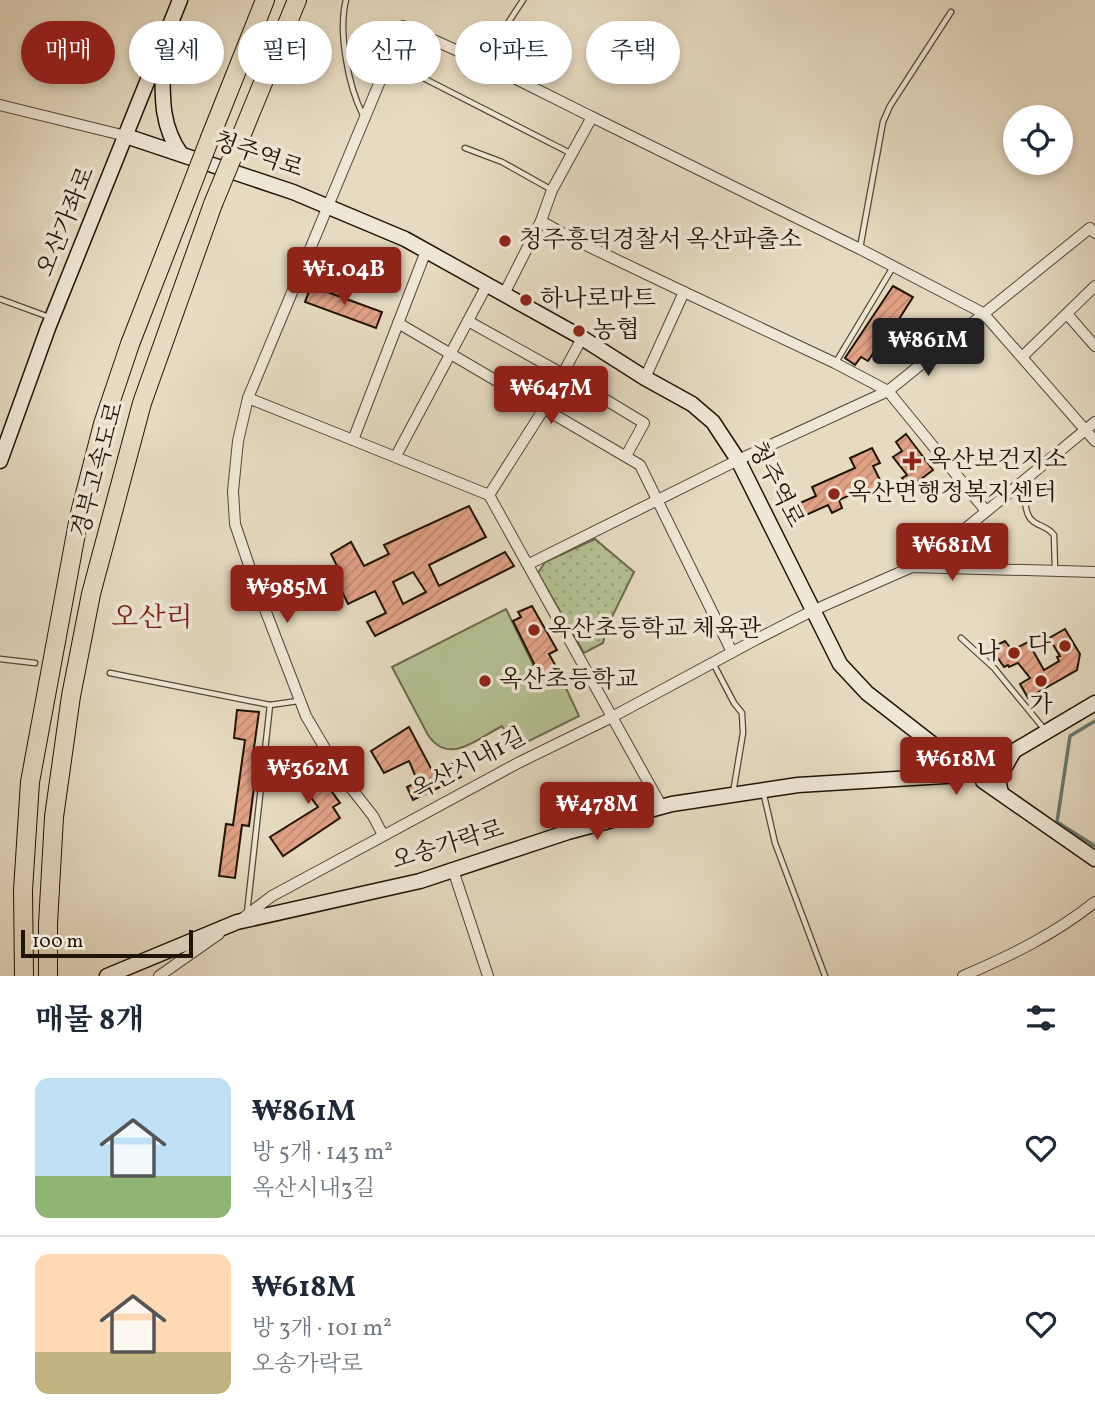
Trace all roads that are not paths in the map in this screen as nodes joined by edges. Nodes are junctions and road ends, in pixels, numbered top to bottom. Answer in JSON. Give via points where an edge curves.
{"nodes":[{"id":1,"x":180,"y":0,"type":"edge"},
{"id":2,"x":265,"y":0,"type":"edge"},
{"id":3,"x":297,"y":0,"type":"edge"},
{"id":4,"x":346,"y":0,"type":"edge"},
{"id":5,"x":523,"y":0,"type":"edge"},
{"id":6,"x":951,"y":12,"type":"dead end"},
{"id":7,"x":172,"y":21,"type":"edge"},
{"id":8,"x":509,"y":21,"type":"edge"},
{"id":9,"x":146,"y":84,"type":"edge"},
{"id":10,"x":164,"y":84,"type":"edge"},
{"id":11,"x":377,"y":84,"type":"edge"},
{"id":12,"x":436,"y":84,"type":"edge"},
{"id":13,"x":526,"y":84,"type":"edge"},
{"id":14,"x":0,"y":105,"type":"edge"},
{"id":15,"x":364,"y":117,"type":"junction"},
{"id":16,"x":592,"y":117,"type":"junction"},
{"id":17,"x":126,"y":136,"type":"junction"},
{"id":18,"x":465,"y":148,"type":"dead end"},
{"id":19,"x":181,"y":153,"type":"junction"},
{"id":20,"x":571,"y":153,"type":"junction"},
{"id":21,"x":552,"y":190,"type":"junction"},
{"id":22,"x":328,"y":207,"type":"junction"},
{"id":23,"x":541,"y":221,"type":"junction"},
{"id":24,"x":1095,"y":233,"type":"edge"},
{"id":25,"x":860,"y":249,"type":"junction"},
{"id":26,"x":426,"y":251,"type":"junction"},
{"id":27,"x":894,"y":266,"type":"junction"},
{"id":28,"x":488,"y":285,"type":"junction"},
{"id":29,"x":1095,"y":286,"type":"edge"},
{"id":30,"x":684,"y":292,"type":"junction"},
{"id":31,"x":504,"y":294,"type":"junction"},
{"id":32,"x":0,"y":299,"type":"edge"},
{"id":33,"x":983,"y":313,"type":"junction"},
{"id":34,"x":1067,"y":314,"type":"junction"},
{"id":35,"x":53,"y":318,"type":"junction"},
{"id":36,"x":468,"y":321,"type":"junction"},
{"id":37,"x":398,"y":323,"type":"junction"},
{"id":38,"x":582,"y":338,"type":"junction"},
{"id":39,"x":1095,"y":346,"type":"edge"},
{"id":40,"x":451,"y":353,"type":"junction"},
{"id":41,"x":1022,"y":357,"type":"junction"},
{"id":42,"x":835,"y":363,"type":"junction"},
{"id":43,"x":563,"y":374,"type":"junction"},
{"id":44,"x":645,"y":378,"type":"junction"},
{"id":45,"x":887,"y":391,"type":"junction"},
{"id":46,"x":248,"y":398,"type":"junction"},
{"id":47,"x":545,"y":407,"type":"junction"},
{"id":48,"x":1095,"y":422,"type":"edge"},
{"id":49,"x":1085,"y":430,"type":"junction"},
{"id":50,"x":353,"y":440,"type":"junction"},
{"id":51,"x":1095,"y":441,"type":"edge"},
{"id":52,"x":626,"y":456,"type":"junction"},
{"id":53,"x":396,"y":457,"type":"junction"},
{"id":54,"x":738,"y":460,"type":"junction"},
{"id":55,"x":0,"y":461,"type":"edge"},
{"id":56,"x":1024,"y":480,"type":"junction"},
{"id":57,"x":489,"y":495,"type":"junction"},
{"id":58,"x":658,"y":500,"type":"junction"},
{"id":59,"x":986,"y":511,"type":"junction"},
{"id":60,"x":529,"y":564,"type":"junction"},
{"id":61,"x":912,"y":567,"type":"junction"},
{"id":62,"x":1055,"y":571,"type":"junction"},
{"id":63,"x":1095,"y":572,"type":"edge"},
{"id":64,"x":812,"y":611,"type":"junction"},
{"id":65,"x":961,"y":638,"type":"dead end"},
{"id":66,"x":733,"y":652,"type":"junction"},
{"id":67,"x":0,"y":659,"type":"edge"},
{"id":68,"x":35,"y":663,"type":"dead end"},
{"id":69,"x":713,"y":663,"type":"junction"},
{"id":70,"x":110,"y":673,"type":"dead end"},
{"id":71,"x":299,"y":701,"type":"junction"},
{"id":72,"x":1095,"y":703,"type":"edge"},
{"id":73,"x":270,"y":705,"type":"junction"},
{"id":74,"x":611,"y":717,"type":"junction"},
{"id":75,"x":1046,"y":732,"type":"junction"},
{"id":76,"x":1014,"y":751,"type":"junction"},
{"id":77,"x":962,"y":771,"type":"junction"},
{"id":78,"x":983,"y":773,"type":"junction"},
{"id":79,"x":763,"y":790,"type":"junction"},
{"id":80,"x":1001,"y":793,"type":"junction"},
{"id":81,"x":733,"y":795,"type":"junction"},
{"id":82,"x":662,"y":807,"type":"junction"},
{"id":83,"x":383,"y":835,"type":"junction"},
{"id":84,"x":1095,"y":859,"type":"edge"},
{"id":85,"x":453,"y":870,"type":"junction"},
{"id":86,"x":1095,"y":902,"type":"edge"},
{"id":87,"x":242,"y":918,"type":"junction"},
{"id":88,"x":24,"y":976,"type":"edge"},
{"id":89,"x":48,"y":976,"type":"edge"},
{"id":90,"x":107,"y":976,"type":"edge"},
{"id":91,"x":159,"y":976,"type":"edge"},
{"id":92,"x":488,"y":976,"type":"edge"},
{"id":93,"x":825,"y":976,"type":"edge"},
{"id":94,"x":963,"y":976,"type":"edge"}],
"edges":[{"from":1,"to":7,"type":"main road","name":"오산가좌로"},
{"from":2,"to":88,"type":"highway","name":"경부고속도로","bridge":true,"via":[[126,355],[79,517],[30,782],[23,890]]},
{"from":3,"to":89,"type":"highway","name":"경부고속도로","bridge":true,"via":[[213,204],[142,403],[91,594],[54,817]]},
{"from":4,"to":15,"type":"lane","via":[[342,27],[354,94]]},
{"from":5,"to":8,"type":"lane"},
{"from":6,"to":25,"type":"lane","via":[[883,122]]},
{"from":9,"to":17,"type":"main road","name":"오산가좌로"},
{"from":10,"to":19,"type":"main road","via":[[170,139]]},
{"from":11,"to":15,"type":"street"},
{"from":12,"to":20,"type":"lane"},
{"from":13,"to":16,"type":"street"},
{"from":14,"to":17,"type":"street","name":"청주역로"},
{"from":15,"to":22,"type":"street"},
{"from":16,"to":20,"type":"street"},
{"from":16,"to":25,"type":"street"},
{"from":17,"to":19,"type":"main road","name":"청주역로"},
{"from":17,"to":35,"type":"main road","name":"오산가좌로"},
{"from":18,"to":21,"type":"lane"},
{"from":19,"to":22,"type":"main road","name":"청주역로"},
{"from":20,"to":21,"type":"street"},
{"from":21,"to":23,"type":"street"},
{"from":22,"to":26,"type":"main road","name":"청주역로"},
{"from":22,"to":46,"type":"street"},
{"from":23,"to":30,"type":"street"},
{"from":23,"to":31,"type":"street"},
{"from":24,"to":33,"type":"street","via":[[1090,228]]},
{"from":25,"to":27,"type":"street"},
{"from":26,"to":28,"type":"main road","name":"청주역로"},
{"from":26,"to":37,"type":"street"},
{"from":27,"to":33,"type":"street"},
{"from":27,"to":42,"type":"lane"},
{"from":28,"to":31,"type":"main road","name":"청주역로"},
{"from":28,"to":36,"type":"street"},
{"from":29,"to":34,"type":"street"},
{"from":30,"to":42,"type":"street"},
{"from":30,"to":44,"type":"street"},
{"from":31,"to":38,"type":"main road","name":"청주역로"},
{"from":32,"to":35,"type":"lane"},
{"from":33,"to":41,"type":"street"},
{"from":33,"to":45,"type":"street"},
{"from":34,"to":39,"type":"street"},
{"from":34,"to":41,"type":"street"},
{"from":35,"to":55,"type":"main road","name":"오산가좌로"},
{"from":36,"to":40,"type":"street"},
{"from":36,"to":43,"type":"street"},
{"from":37,"to":40,"type":"street"},
{"from":37,"to":50,"type":"street"},
{"from":38,"to":43,"type":"street"},
{"from":38,"to":44,"type":"main road","name":"청주역로"},
{"from":40,"to":47,"type":"street"},
{"from":40,"to":53,"type":"street"},
{"from":41,"to":49,"type":"street"},
{"from":42,"to":45,"type":"street"},
{"from":43,"to":47,"type":"street"},
{"from":43,"to":52,"type":"street","via":[[645,423]]},
{"from":44,"to":54,"type":"main road","name":"청주역로","via":[[705,414]]},
{"from":45,"to":54,"type":"street"},
{"from":45,"to":59,"type":"street"},
{"from":46,"to":50,"type":"street"},
{"from":46,"to":71,"type":"street","via":[[238,441],[235,524]]},
{"from":47,"to":52,"type":"street"},
{"from":47,"to":57,"type":"street"},
{"from":48,"to":49,"type":"street","name":"옥산시내1길"},
{"from":49,"to":51,"type":"street"},
{"from":49,"to":56,"type":"street","name":"옥산시내1길"},
{"from":50,"to":53,"type":"street"},
{"from":52,"to":58,"type":"street","via":[[640,465]]},
{"from":53,"to":57,"type":"street"},
{"from":54,"to":58,"type":"street"},
{"from":54,"to":64,"type":"main road","name":"청주역로"},
{"from":56,"to":59,"type":"street","name":"옥산시내1길"},
{"from":56,"to":62,"type":"lane","via":[[1028,516],[1054,534]]},
{"from":57,"to":60,"type":"street"},
{"from":58,"to":60,"type":"street"},
{"from":58,"to":66,"type":"street"},
{"from":59,"to":61,"type":"street","name":"옥산시내1길"},
{"from":60,"to":74,"type":"street"},
{"from":61,"to":62,"type":"street","name":"옥산시내1길"},
{"from":61,"to":64,"type":"street","name":"옥산시내1길"},
{"from":62,"to":63,"type":"street","name":"옥산시내1길"},
{"from":64,"to":66,"type":"street","name":"옥산시내1길"},
{"from":64,"to":77,"type":"main road","name":"청주역로","via":[[840,664],[867,693]]},
{"from":65,"to":75,"type":"lane","via":[[994,668]]},
{"from":66,"to":69,"type":"street","name":"옥산시내1길"},
{"from":67,"to":68,"type":"lane"},
{"from":69,"to":74,"type":"street","name":"옥산시내1길"},
{"from":69,"to":81,"type":"lane","via":[[742,713]]},
{"from":70,"to":73,"type":"lane"},
{"from":71,"to":73,"type":"lane"},
{"from":71,"to":83,"type":"street","via":[[340,774]]},
{"from":72,"to":75,"type":"main road"},
{"from":73,"to":87,"type":"lane"},
{"from":74,"to":82,"type":"street"},
{"from":74,"to":83,"type":"street","name":"옥산시내1길"},
{"from":75,"to":76,"type":"main road"},
{"from":76,"to":78,"type":"main road"},
{"from":76,"to":80,"type":"main road","via":[[998,779]]},
{"from":77,"to":78,"type":"main road","name":"오송가락로","via":[[972,761]]},
{"from":77,"to":78,"type":"main road","via":[[968,784],[976,785]]},
{"from":77,"to":79,"type":"main road","name":"오송가락로"},
{"from":78,"to":80,"type":"main road"},
{"from":79,"to":81,"type":"main road","name":"오송가락로"},
{"from":79,"to":93,"type":"lane","via":[[775,843]]},
{"from":80,"to":84,"type":"main road"},
{"from":81,"to":82,"type":"main road","name":"오송가락로"},
{"from":82,"to":85,"type":"main road","name":"오송가락로"},
{"from":83,"to":87,"type":"street","name":"옥산시내1길","via":[[272,896]]},
{"from":85,"to":87,"type":"main road","name":"오송가락로"},
{"from":85,"to":92,"type":"street"},
{"from":86,"to":94,"type":"street","via":[[1067,924]]},
{"from":87,"to":90,"type":"main road","name":"옥산시내1길"},
{"from":87,"to":91,"type":"street"}]}
